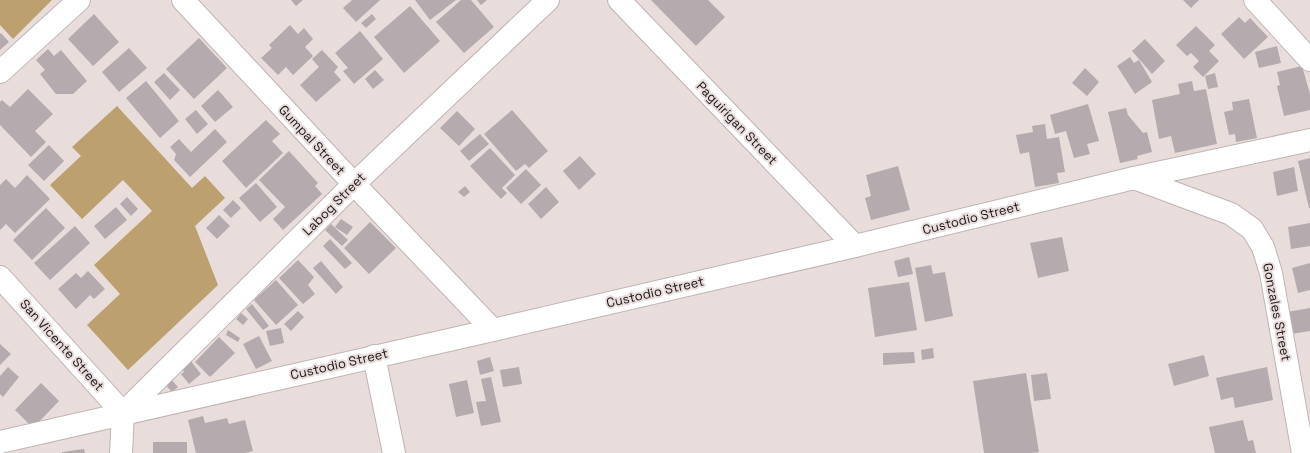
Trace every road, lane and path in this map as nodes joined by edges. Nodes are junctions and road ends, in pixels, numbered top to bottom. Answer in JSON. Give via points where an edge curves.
{"nodes":[{"id":1,"x":79,"y":0,"type":"edge"},
{"id":2,"x":183,"y":0,"type":"edge"},
{"id":3,"x":548,"y":0,"type":"edge"},
{"id":4,"x":619,"y":0,"type":"edge"},
{"id":5,"x":1255,"y":0,"type":"edge"},
{"id":6,"x":1310,"y":60,"type":"edge"},
{"id":7,"x":0,"y":72,"type":"edge"},
{"id":8,"x":1310,"y":140,"type":"edge"},
{"id":9,"x":1134,"y":178,"type":"junction"},
{"id":10,"x":354,"y":184,"type":"junction"},
{"id":11,"x":855,"y":246,"type":"junction"},
{"id":12,"x":0,"y":277,"type":"edge"},
{"id":13,"x":493,"y":330,"type":"junction"},
{"id":14,"x":374,"y":356,"type":"junction"},
{"id":15,"x":123,"y":413,"type":"junction"},
{"id":16,"x":0,"y":442,"type":"edge"},
{"id":17,"x":121,"y":453,"type":"edge"},
{"id":18,"x":394,"y":453,"type":"edge"},
{"id":19,"x":1303,"y":453,"type":"edge"}],
"edges":[{"from":1,"to":7,"type":"street"},
{"from":2,"to":10,"type":"street","name":"Gumpal Street"},
{"from":3,"to":10,"type":"street","name":"Labog Street"},
{"from":4,"to":11,"type":"street","name":"Paguirigan Street"},
{"from":5,"to":6,"type":"street"},
{"from":8,"to":9,"type":"street","name":"Custodio Street"},
{"from":9,"to":11,"type":"street","name":"Custodio Street"},
{"from":9,"to":19,"type":"street","name":"Gonzales Street","via":[[1231,214],[1252,229],[1262,247],[1271,273]]},
{"from":10,"to":13,"type":"street","name":"Gumpal Street"},
{"from":10,"to":15,"type":"street","name":"Labog Street"},
{"from":11,"to":13,"type":"street","name":"Custodio Street"},
{"from":12,"to":15,"type":"street","name":"San Vicente Street"},
{"from":13,"to":14,"type":"street","name":"Custodio Street"},
{"from":14,"to":15,"type":"street","name":"Custodio Street"},
{"from":14,"to":18,"type":"street"},
{"from":15,"to":16,"type":"street","name":"Custodio Street"},
{"from":15,"to":17,"type":"street"}]}
